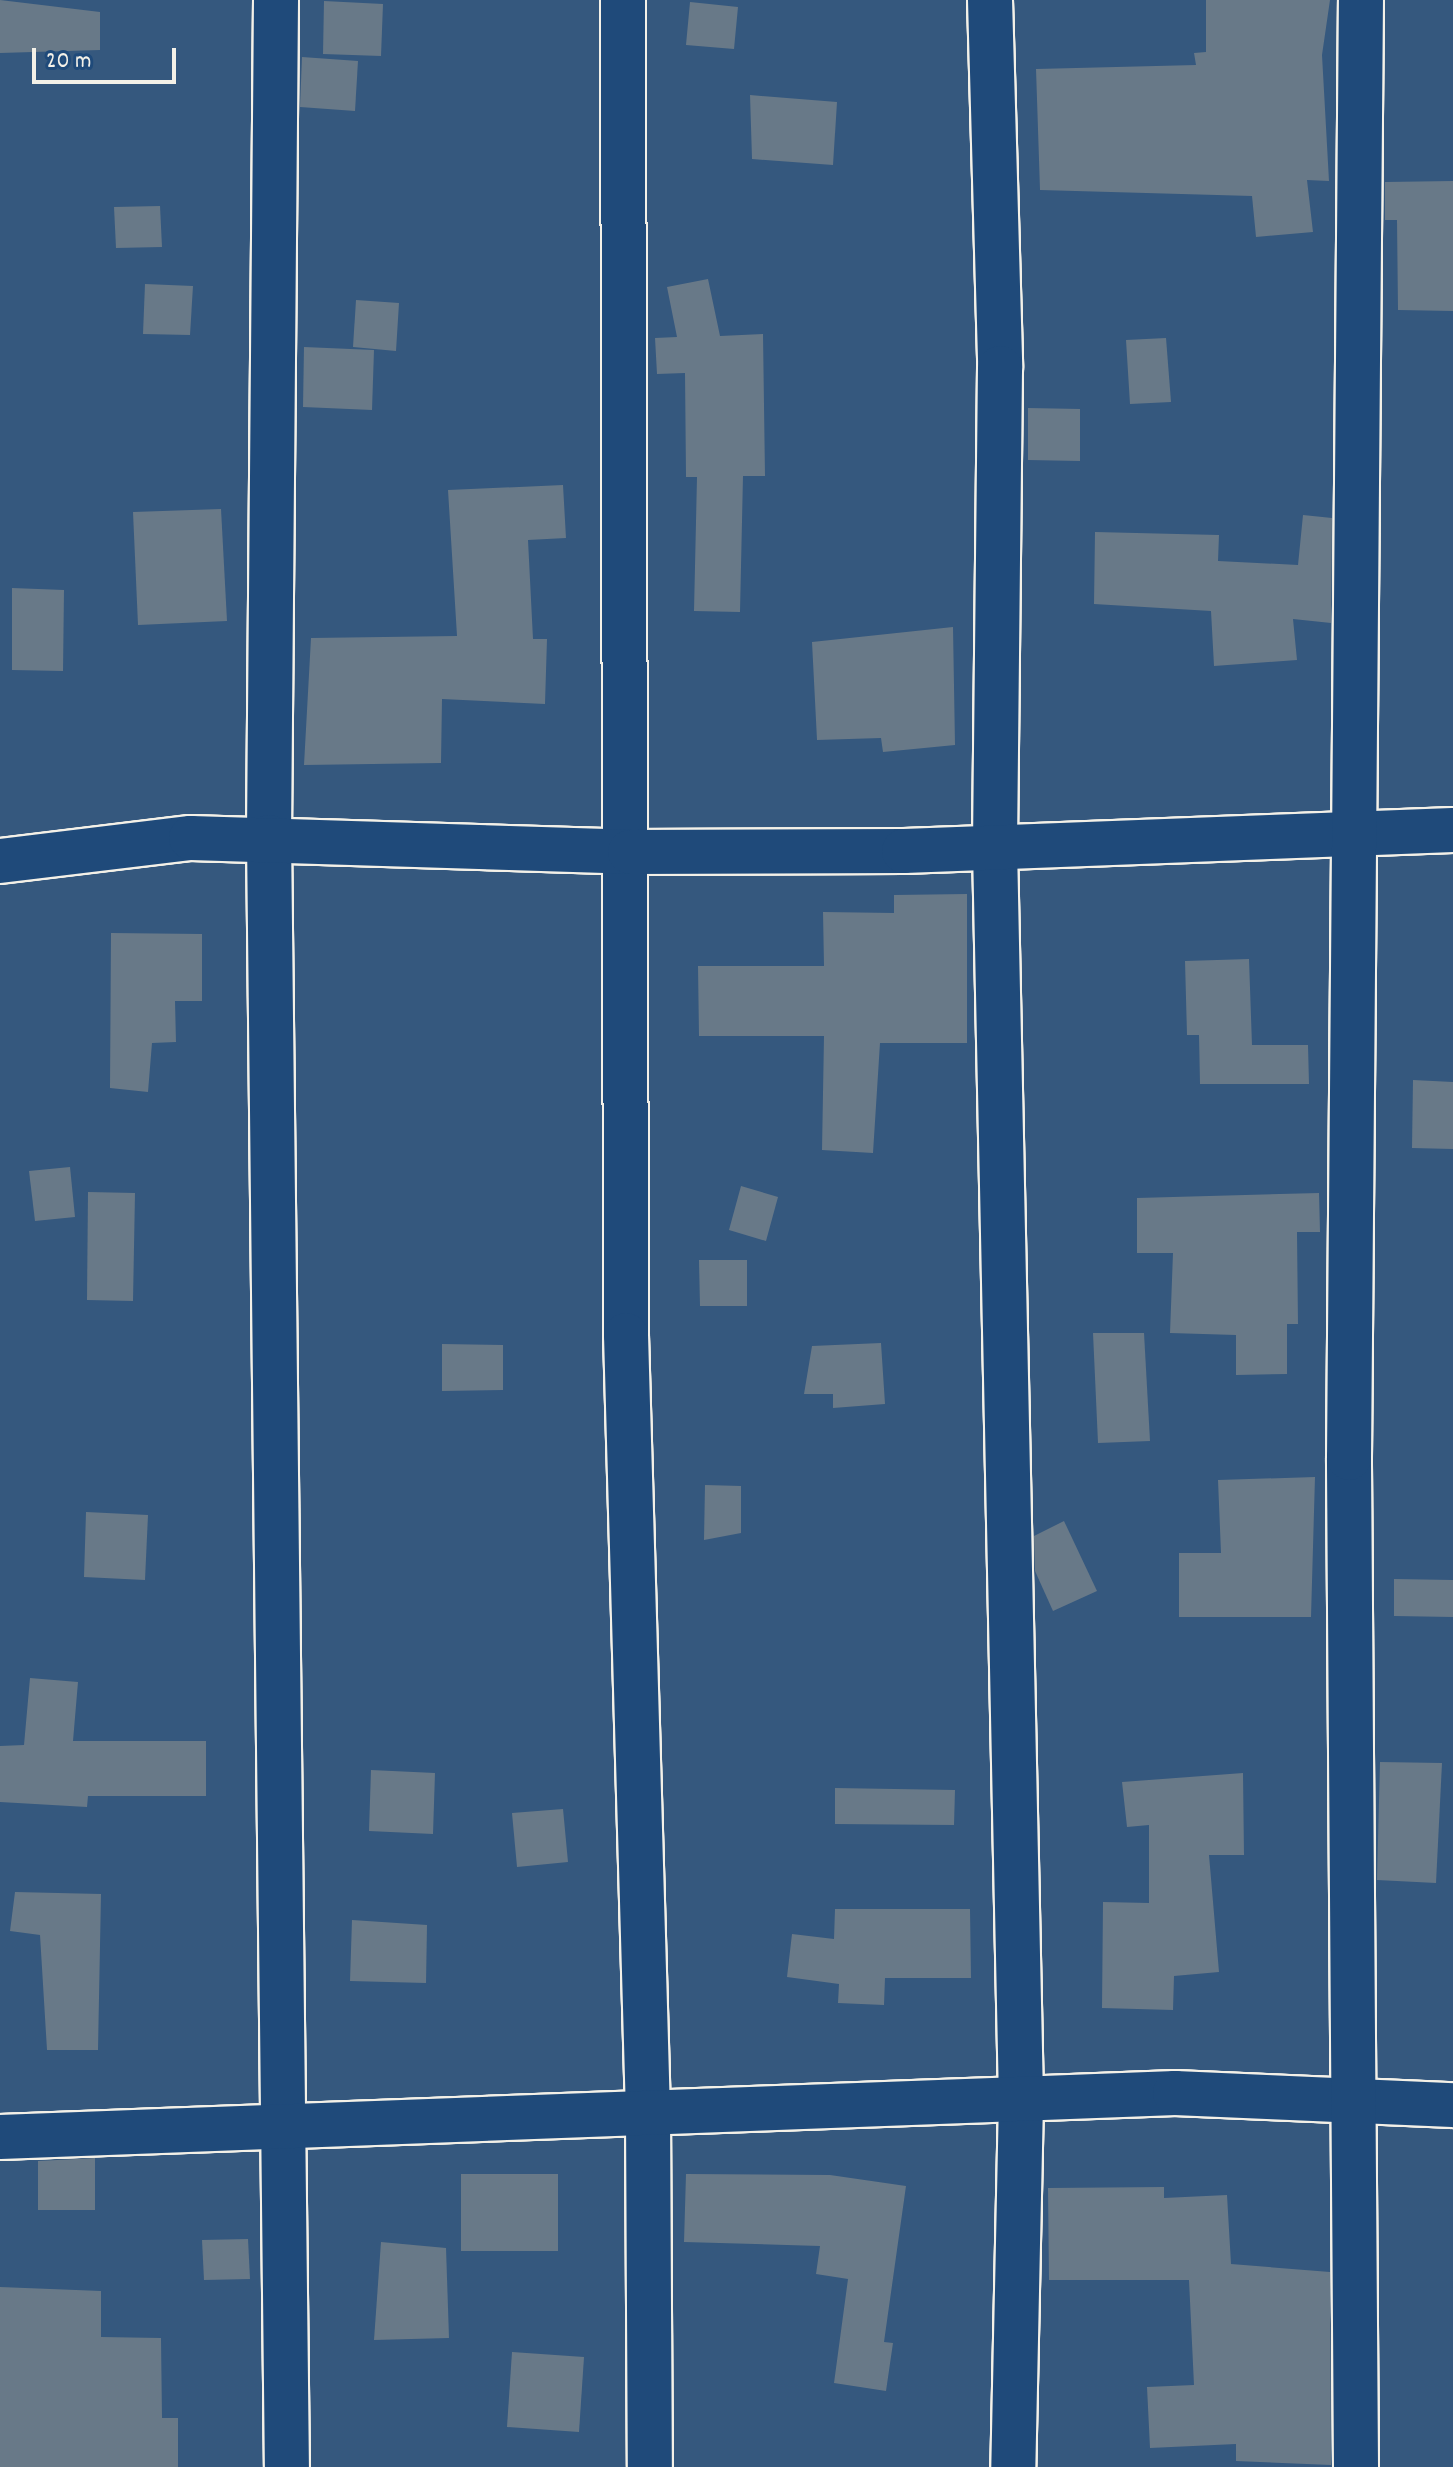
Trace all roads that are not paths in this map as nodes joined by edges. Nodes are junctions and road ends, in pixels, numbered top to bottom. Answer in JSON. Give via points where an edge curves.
{"nodes":[{"id":1,"x":276,"y":0,"type":"edge"},
{"id":2,"x":623,"y":0,"type":"edge"},
{"id":3,"x":990,"y":0,"type":"edge"},
{"id":4,"x":1361,"y":0,"type":"edge"},
{"id":5,"x":1357,"y":829,"type":"junction"},
{"id":6,"x":1453,"y":830,"type":"edge"},
{"id":7,"x":269,"y":837,"type":"junction"},
{"id":8,"x":995,"y":848,"type":"junction"},
{"id":9,"x":630,"y":852,"type":"junction"},
{"id":10,"x":0,"y":861,"type":"edge"},
{"id":11,"x":1021,"y":2100,"type":"junction"},
{"id":12,"x":1354,"y":2100,"type":"junction"},
{"id":13,"x":1453,"y":2105,"type":"edge"},
{"id":14,"x":648,"y":2114,"type":"junction"},
{"id":15,"x":283,"y":2123,"type":"junction"},
{"id":16,"x":0,"y":2137,"type":"edge"},
{"id":17,"x":287,"y":2467,"type":"edge"},
{"id":18,"x":650,"y":2467,"type":"edge"},
{"id":19,"x":1013,"y":2467,"type":"edge"},
{"id":20,"x":1356,"y":2467,"type":"edge"}],
"edges":[{"from":1,"to":7,"type":"street"},
{"from":2,"to":9,"type":"street"},
{"from":3,"to":8,"type":"street","via":[[1000,368]]},
{"from":4,"to":5,"type":"street"},
{"from":5,"to":6,"type":"street"},
{"from":5,"to":8,"type":"street"},
{"from":5,"to":12,"type":"street","via":[[1349,1458]]},
{"from":7,"to":9,"type":"street"},
{"from":7,"to":10,"type":"street","via":[[74,847]]},
{"from":7,"to":15,"type":"street"},
{"from":8,"to":9,"type":"street"},
{"from":8,"to":11,"type":"street"},
{"from":9,"to":14,"type":"street","via":[[626,1335]]},
{"from":11,"to":12,"type":"street","via":[[1175,2093]]},
{"from":11,"to":14,"type":"street"},
{"from":11,"to":19,"type":"street"},
{"from":12,"to":13,"type":"street"},
{"from":12,"to":20,"type":"street"},
{"from":14,"to":15,"type":"street"},
{"from":14,"to":18,"type":"street"},
{"from":15,"to":16,"type":"street"},
{"from":15,"to":17,"type":"street"}]}
